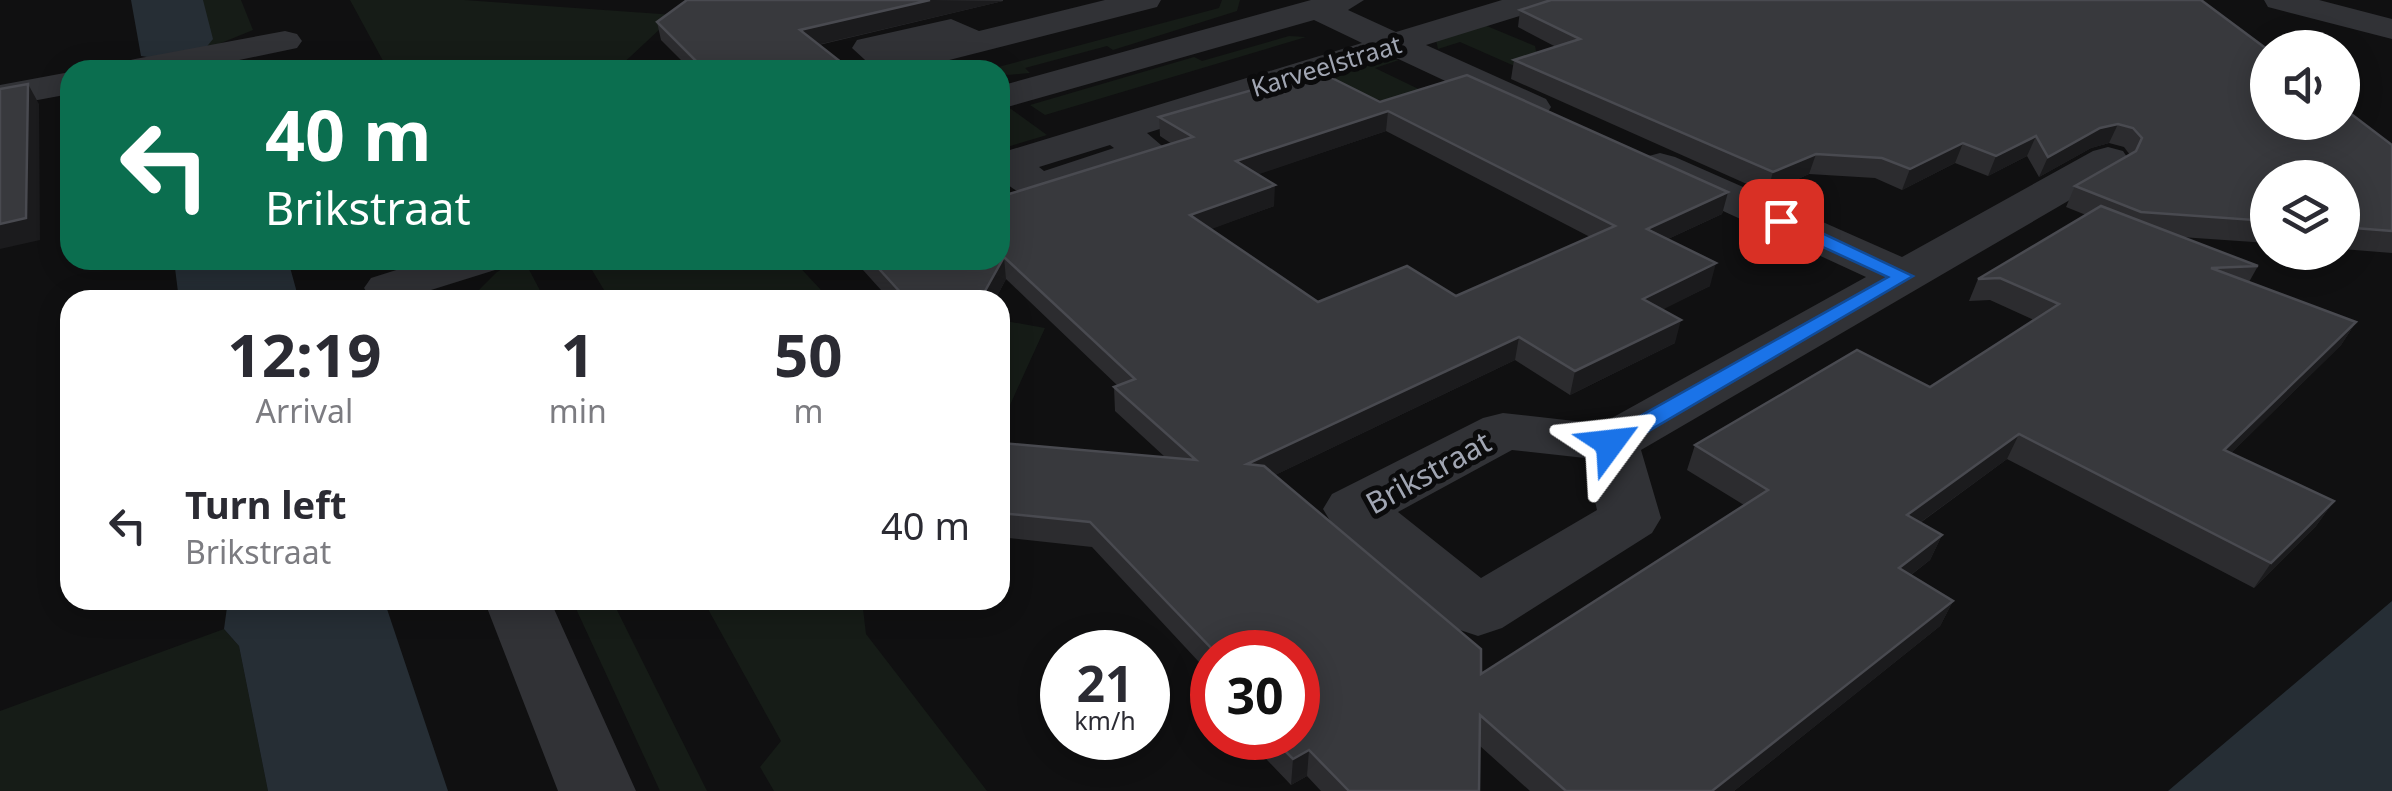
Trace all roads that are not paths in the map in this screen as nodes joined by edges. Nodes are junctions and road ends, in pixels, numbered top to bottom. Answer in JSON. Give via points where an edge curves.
{"nodes":[{"id":1,"x":1146,"y":0,"type":"edge"},
{"id":2,"x":1537,"y":0,"type":"edge"},
{"id":3,"x":2280,"y":0,"type":"edge"},
{"id":4,"x":1333,"y":4,"type":"edge"},
{"id":5,"x":2392,"y":29,"type":"edge"},
{"id":6,"x":285,"y":41,"type":"edge"},
{"id":7,"x":1395,"y":44,"type":"junction"},
{"id":8,"x":957,"y":56,"type":"edge"},
{"id":9,"x":188,"y":60,"type":"edge"},
{"id":10,"x":60,"y":84,"type":"edge"},
{"id":11,"x":1010,"y":95,"type":"edge"},
{"id":12,"x":0,"y":96,"type":"edge"},
{"id":13,"x":1570,"y":124,"type":"edge"},
{"id":14,"x":1115,"y":130,"type":"dead end"},
{"id":15,"x":1624,"y":149,"type":"edge"},
{"id":16,"x":2108,"y":160,"type":"dead end"},
{"id":17,"x":438,"y":270,"type":"edge"},
{"id":18,"x":1904,"y":276,"type":"junction"},
{"id":19,"x":386,"y":283,"type":"edge"},
{"id":20,"x":1610,"y":443,"type":"dead end"},
{"id":21,"x":521,"y":610,"type":"edge"},
{"id":22,"x":596,"y":791,"type":"edge"}],
"edges":[{"from":1,"to":8,"type":"street"},
{"from":2,"to":7,"type":"street","name":"Karveelstraat"},
{"from":3,"to":5,"type":"street"},
{"from":4,"to":7,"type":"street"},
{"from":4,"to":11,"type":"street","name":"Karveelstraat"},
{"from":6,"to":9,"type":"street"},
{"from":7,"to":13,"type":"street"},
{"from":7,"to":14,"type":"street","name":"Karveelstraat"},
{"from":10,"to":12,"type":"street"},
{"from":15,"to":18,"type":"street"},
{"from":16,"to":18,"type":"street"},
{"from":17,"to":19,"type":"street"},
{"from":18,"to":20,"type":"street"},
{"from":21,"to":22,"type":"street"}]}
